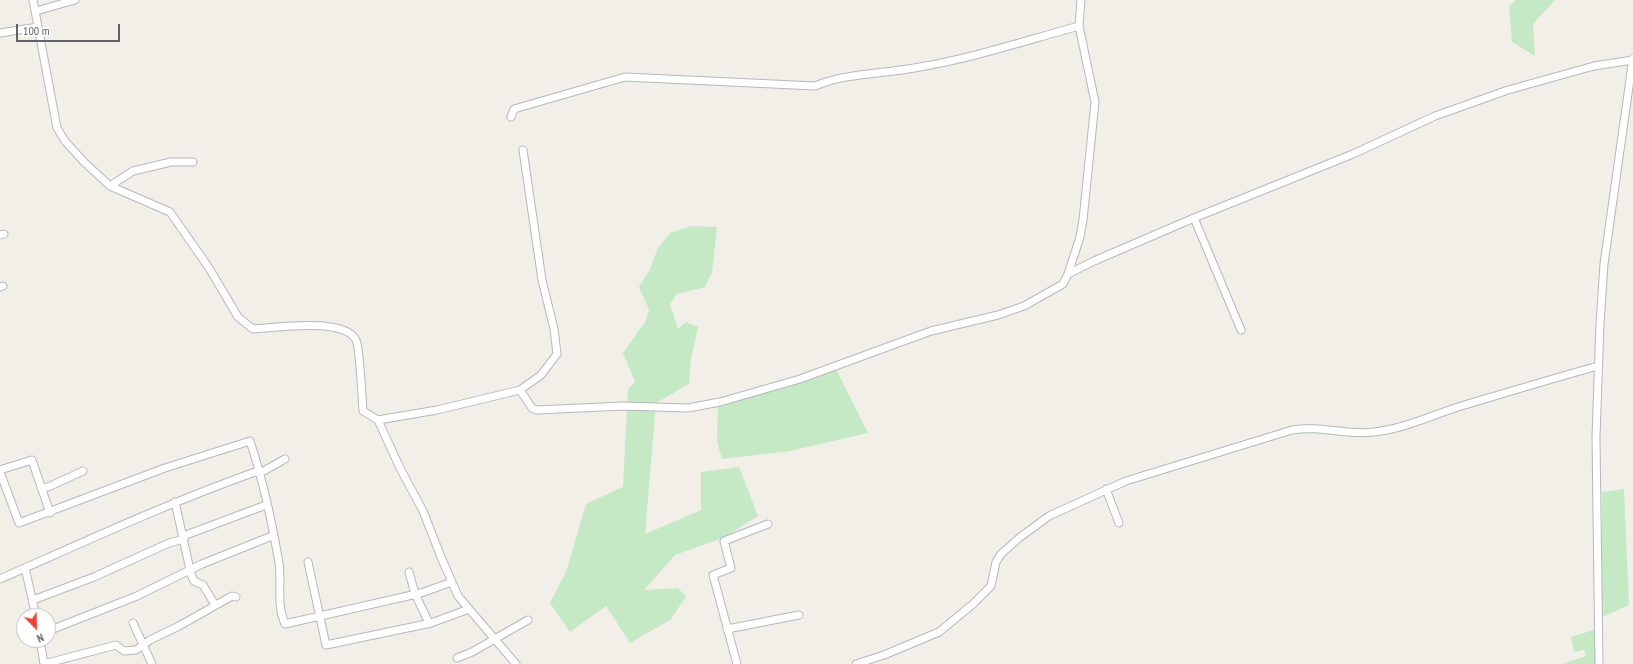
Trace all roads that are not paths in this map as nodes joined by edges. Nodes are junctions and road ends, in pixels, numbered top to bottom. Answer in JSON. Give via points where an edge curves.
{"nodes":[{"id":1,"x":34,"y":0,"type":"edge"},
{"id":2,"x":75,"y":0,"type":"edge"},
{"id":3,"x":1081,"y":0,"type":"edge"},
{"id":4,"x":36,"y":11,"type":"junction"},
{"id":5,"x":1079,"y":26,"type":"junction"},
{"id":6,"x":38,"y":27,"type":"junction"},
{"id":7,"x":0,"y":33,"type":"edge"},
{"id":8,"x":1633,"y":59,"type":"edge"},
{"id":9,"x":511,"y":117,"type":"dead end"},
{"id":10,"x":524,"y":150,"type":"dead end"},
{"id":11,"x":193,"y":162,"type":"dead end"},
{"id":12,"x":110,"y":186,"type":"junction"},
{"id":13,"x":1194,"y":218,"type":"junction"},
{"id":14,"x":1068,"y":274,"type":"junction"},
{"id":15,"x":1241,"y":330,"type":"dead end"},
{"id":16,"x":1598,"y":366,"type":"junction"},
{"id":17,"x":520,"y":390,"type":"junction"},
{"id":18,"x":378,"y":420,"type":"junction"},
{"id":19,"x":285,"y":459,"type":"dead end"},
{"id":20,"x":0,"y":471,"type":"edge"},
{"id":21,"x":84,"y":471,"type":"dead end"},
{"id":22,"x":260,"y":473,"type":"junction"},
{"id":23,"x":41,"y":488,"type":"junction"},
{"id":24,"x":1106,"y":489,"type":"junction"},
{"id":25,"x":175,"y":502,"type":"junction"},
{"id":26,"x":266,"y":505,"type":"junction"},
{"id":27,"x":50,"y":513,"type":"junction"},
{"id":28,"x":1119,"y":523,"type":"dead end"},
{"id":29,"x":768,"y":524,"type":"dead end"},
{"id":30,"x":272,"y":536,"type":"junction"},
{"id":31,"x":184,"y":539,"type":"junction"},
{"id":32,"x":308,"y":562,"type":"dead end"},
{"id":33,"x":25,"y":568,"type":"junction"},
{"id":34,"x":190,"y":570,"type":"junction"},
{"id":35,"x":409,"y":572,"type":"dead end"},
{"id":36,"x":0,"y":579,"type":"edge"},
{"id":37,"x":452,"y":582,"type":"junction"},
{"id":38,"x":415,"y":594,"type":"junction"},
{"id":39,"x":236,"y":597,"type":"dead end"},
{"id":40,"x":33,"y":600,"type":"junction"},
{"id":41,"x":215,"y":606,"type":"junction"},
{"id":42,"x":34,"y":608,"type":"edge"},
{"id":43,"x":469,"y":608,"type":"junction"},
{"id":44,"x":320,"y":615,"type":"junction"},
{"id":45,"x":799,"y":615,"type":"dead end"},
{"id":46,"x":528,"y":620,"type":"dead end"},
{"id":47,"x":133,"y":623,"type":"dead end"},
{"id":48,"x":429,"y":623,"type":"junction"},
{"id":49,"x":56,"y":628,"type":"edge"},
{"id":50,"x":727,"y":628,"type":"junction"},
{"id":51,"x":494,"y":638,"type":"junction"},
{"id":52,"x":144,"y":644,"type":"junction"},
{"id":53,"x":41,"y":648,"type":"edge"},
{"id":54,"x":457,"y":658,"type":"dead end"},
{"id":55,"x":44,"y":664,"type":"edge"},
{"id":56,"x":152,"y":664,"type":"edge"},
{"id":57,"x":516,"y":664,"type":"edge"},
{"id":58,"x":737,"y":664,"type":"edge"},
{"id":59,"x":856,"y":664,"type":"edge"},
{"id":60,"x":1599,"y":664,"type":"edge"}],
"edges":[{"from":1,"to":4,"type":"street"},
{"from":2,"to":4,"type":"street"},
{"from":3,"to":5,"type":"street"},
{"from":4,"to":6,"type":"street"},
{"from":5,"to":9,"type":"street","via":[[964,58],[831,80],[815,86],[625,77],[514,109]]},
{"from":5,"to":14,"type":"street","via":[[1095,102],[1083,220]]},
{"from":6,"to":7,"type":"street"},
{"from":6,"to":12,"type":"street","via":[[57,128],[84,162]]},
{"from":8,"to":13,"type":"street","via":[[1594,66],[1515,88],[1435,116],[1353,154]]},
{"from":8,"to":16,"type":"street","via":[[1604,264]]},
{"from":10,"to":17,"type":"street","via":[[542,280],[554,329],[557,354],[541,375]]},
{"from":11,"to":12,"type":"street","via":[[171,162],[133,171]]},
{"from":12,"to":18,"type":"street","via":[[170,212],[209,268],[238,317],[253,329],[331,326],[349,332],[356,341],[363,411]]},
{"from":13,"to":14,"type":"street"},
{"from":13,"to":15,"type":"street"},
{"from":14,"to":17,"type":"street","via":[[1063,284],[1024,306],[931,331],[800,379],[720,402],[688,408],[624,406],[536,410]]},
{"from":16,"to":24,"type":"street","via":[[1373,433],[1323,428],[1292,430]]},
{"from":16,"to":60,"type":"street","via":[[1596,450]]},
{"from":17,"to":18,"type":"street","via":[[437,410]]},
{"from":18,"to":37,"type":"street","via":[[423,511]]},
{"from":19,"to":22,"type":"street"},
{"from":20,"to":23,"type":"street","via":[[32,460]]},
{"from":20,"to":27,"type":"street","via":[[19,523]]},
{"from":21,"to":23,"type":"street"},
{"from":22,"to":25,"type":"street","via":[[255,472]]},
{"from":22,"to":26,"type":"street"},
{"from":22,"to":27,"type":"street","via":[[250,441],[165,468]]},
{"from":23,"to":27,"type":"street"},
{"from":24,"to":28,"type":"street"},
{"from":24,"to":59,"type":"street","via":[[1049,516],[1019,538],[996,562],[991,586],[939,632]]},
{"from":25,"to":31,"type":"street"},
{"from":25,"to":33,"type":"street"},
{"from":26,"to":30,"type":"street"},
{"from":26,"to":31,"type":"street","via":[[186,535]]},
{"from":29,"to":50,"type":"street","via":[[724,541],[731,568],[713,575]]},
{"from":30,"to":34,"type":"street"},
{"from":30,"to":44,"type":"street","via":[[280,580],[280,612],[285,624]]},
{"from":31,"to":34,"type":"street"},
{"from":31,"to":40,"type":"street","via":[[168,543],[94,577]]},
{"from":32,"to":44,"type":"street"},
{"from":33,"to":36,"type":"street"},
{"from":33,"to":40,"type":"street"},
{"from":34,"to":41,"type":"street","via":[[194,581],[204,584]]},
{"from":34,"to":49,"type":"street","via":[[137,596]]},
{"from":35,"to":38,"type":"street"},
{"from":37,"to":38,"type":"street"},
{"from":37,"to":43,"type":"street","via":[[458,596]]},
{"from":38,"to":44,"type":"street"},
{"from":38,"to":48,"type":"street"},
{"from":39,"to":41,"type":"street","via":[[232,596]]},
{"from":40,"to":42,"type":"street"},
{"from":41,"to":52,"type":"street"},
{"from":43,"to":48,"type":"street"},
{"from":43,"to":51,"type":"street"},
{"from":44,"to":48,"type":"street","via":[[326,645]]},
{"from":45,"to":50,"type":"street"},
{"from":46,"to":51,"type":"street"},
{"from":47,"to":52,"type":"street"},
{"from":50,"to":58,"type":"street"},
{"from":51,"to":54,"type":"street"},
{"from":51,"to":57,"type":"street"},
{"from":52,"to":55,"type":"street","via":[[136,650],[124,651],[116,645]]},
{"from":52,"to":56,"type":"street"},
{"from":53,"to":55,"type":"street"}]}
